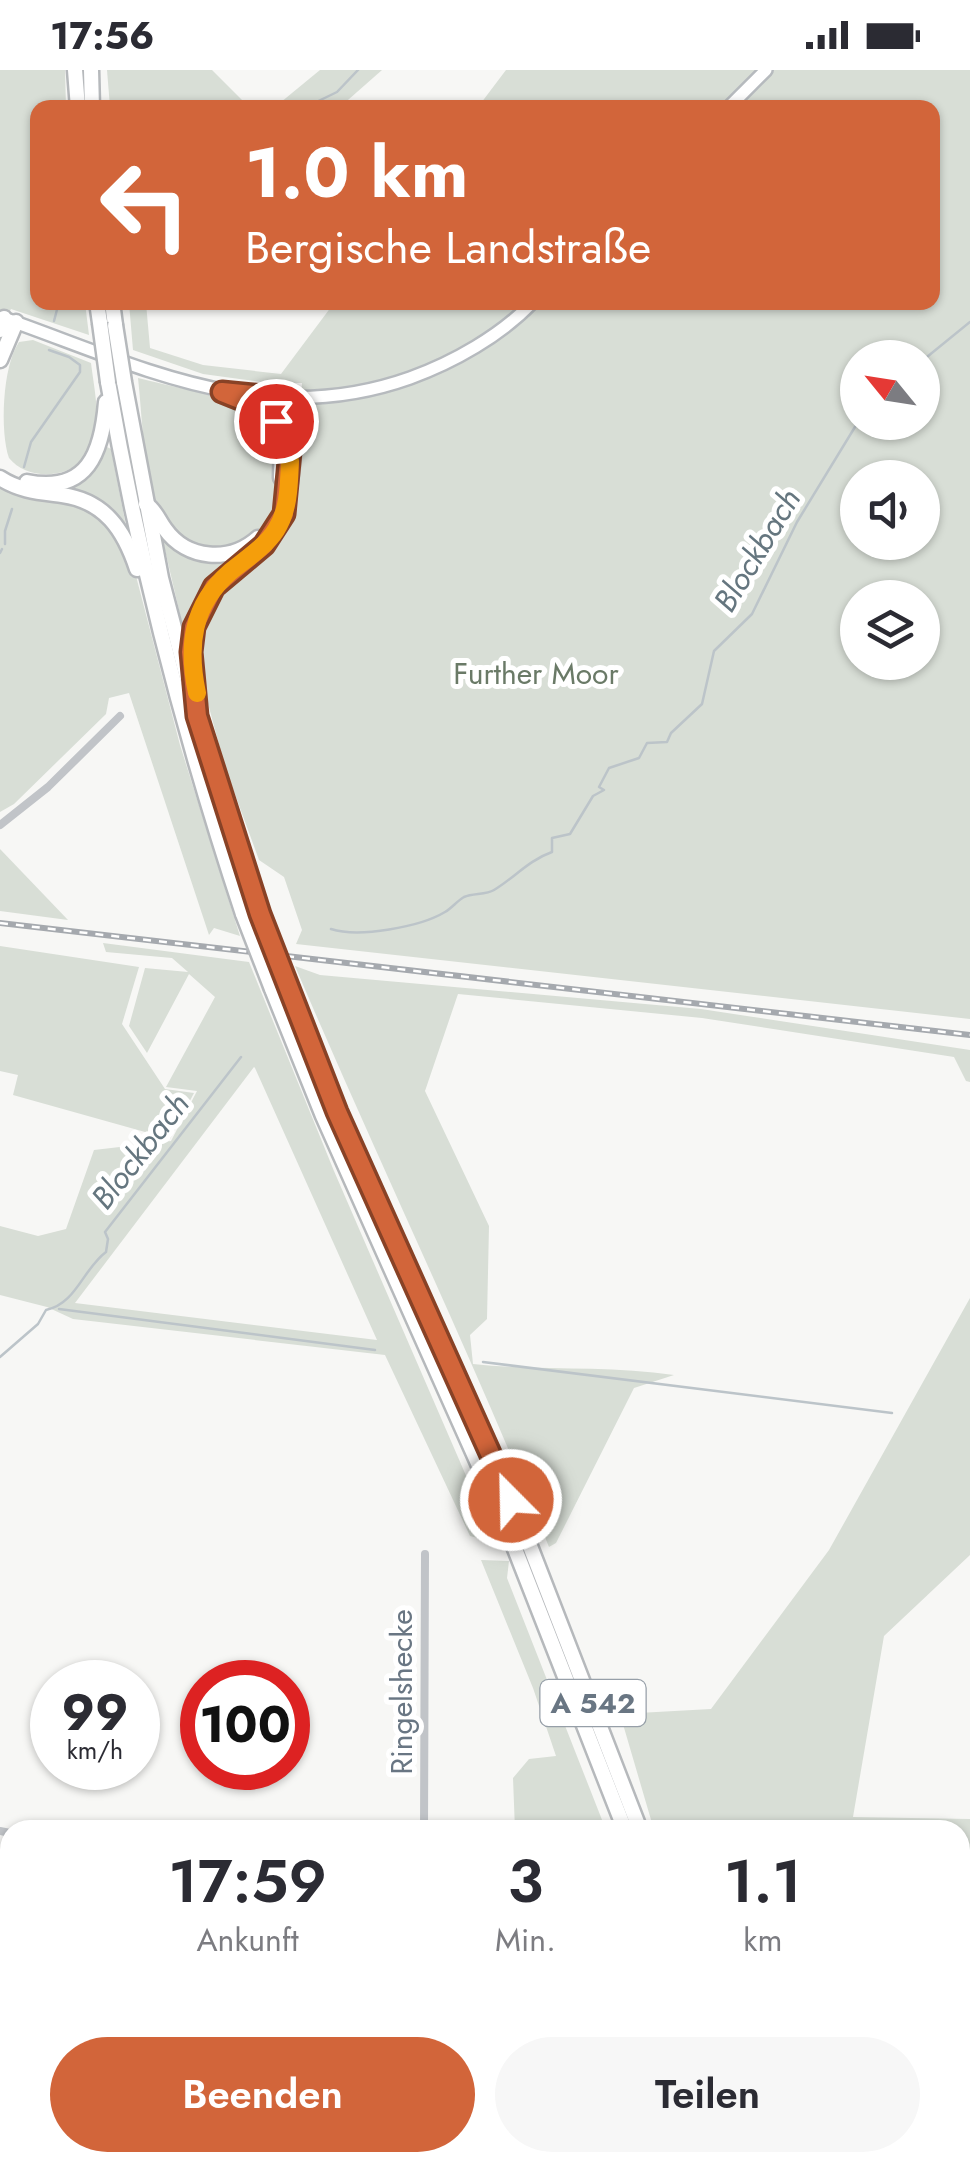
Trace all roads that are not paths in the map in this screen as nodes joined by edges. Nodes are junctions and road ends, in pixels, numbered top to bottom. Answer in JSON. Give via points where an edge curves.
{"nodes":[{"id":1,"x":75,"y":70,"type":"edge"},
{"id":2,"x":90,"y":70,"type":"edge"},
{"id":3,"x":766,"y":70,"type":"edge"},
{"id":4,"x":77,"y":100,"type":"edge"},
{"id":5,"x":92,"y":100,"type":"edge"},
{"id":6,"x":736,"y":100,"type":"edge"},
{"id":7,"x":101,"y":310,"type":"edge"},
{"id":8,"x":110,"y":310,"type":"edge"},
{"id":9,"x":523,"y":310,"type":"edge"},
{"id":10,"x":5,"y":322,"type":"edge"},
{"id":11,"x":107,"y":324,"type":"junction"},
{"id":12,"x":0,"y":360,"type":"edge"},
{"id":13,"x":116,"y":382,"type":"junction"},
{"id":14,"x":222,"y":392,"type":"junction"},
{"id":15,"x":289,"y":399,"type":"junction"},
{"id":16,"x":280,"y":434,"type":"junction"},
{"id":17,"x":0,"y":468,"type":"edge"},
{"id":18,"x":0,"y":478,"type":"edge"},
{"id":19,"x":145,"y":503,"type":"junction"},
{"id":20,"x":162,"y":646,"type":"junction"},
{"id":21,"x":120,"y":716,"type":"dead end"},
{"id":22,"x":197,"y":716,"type":"junction"},
{"id":23,"x":0,"y":825,"type":"edge"},
{"id":24,"x":425,"y":1554,"type":"dead end"},
{"id":25,"x":536,"y":1578,"type":"junction"},
{"id":26,"x":424,"y":1820,"type":"edge"},
{"id":27,"x":621,"y":1820,"type":"edge"},
{"id":28,"x":636,"y":1820,"type":"edge"}],
"edges":[{"from":1,"to":4,"type":"highway"},
{"from":2,"to":5,"type":"highway"},
{"from":3,"to":6,"type":"main road"},
{"from":7,"to":11,"type":"highway","number":"A 542"},
{"from":8,"to":11,"type":"highway","number":"A 542"},
{"from":9,"to":15,"type":"main road","via":[[442,367],[362,391]]},
{"from":10,"to":12,"type":"highway"},
{"from":10,"to":14,"type":"main road"},
{"from":11,"to":13,"type":"highway","number":"A 542","bridge":true},
{"from":13,"to":17,"type":"highway","via":[[99,451],[74,477],[48,484],[19,480]]},
{"from":13,"to":19,"type":"highway","number":"A 542"},
{"from":13,"to":20,"type":"highway","number":"A 542","via":[[123,469]]},
{"from":14,"to":15,"type":"main road"},
{"from":14,"to":16,"type":"highway","via":[[272,414]]},
{"from":15,"to":16,"type":"highway"},
{"from":15,"to":22,"type":"highway","via":[[284,514],[264,545],[214,587],[194,627]]},
{"from":16,"to":19,"type":"highway","via":[[278,508],[244,549],[214,556],[186,548]]},
{"from":18,"to":20,"type":"highway","via":[[18,488],[81,499],[108,515],[126,541]]},
{"from":19,"to":22,"type":"highway","number":"A 542"},
{"from":20,"to":25,"type":"highway","number":"A 542","bridge":true,"via":[[272,989],[506,1526]]},
{"from":21,"to":23,"type":"street"},
{"from":22,"to":25,"type":"highway","number":"A 542","bridge":true,"via":[[289,992],[523,1528]]},
{"from":24,"to":26,"type":"street","name":"Ringelshecke"},
{"from":25,"to":27,"type":"highway","number":"A 542"},
{"from":25,"to":28,"type":"highway","number":"A 542"}]}
